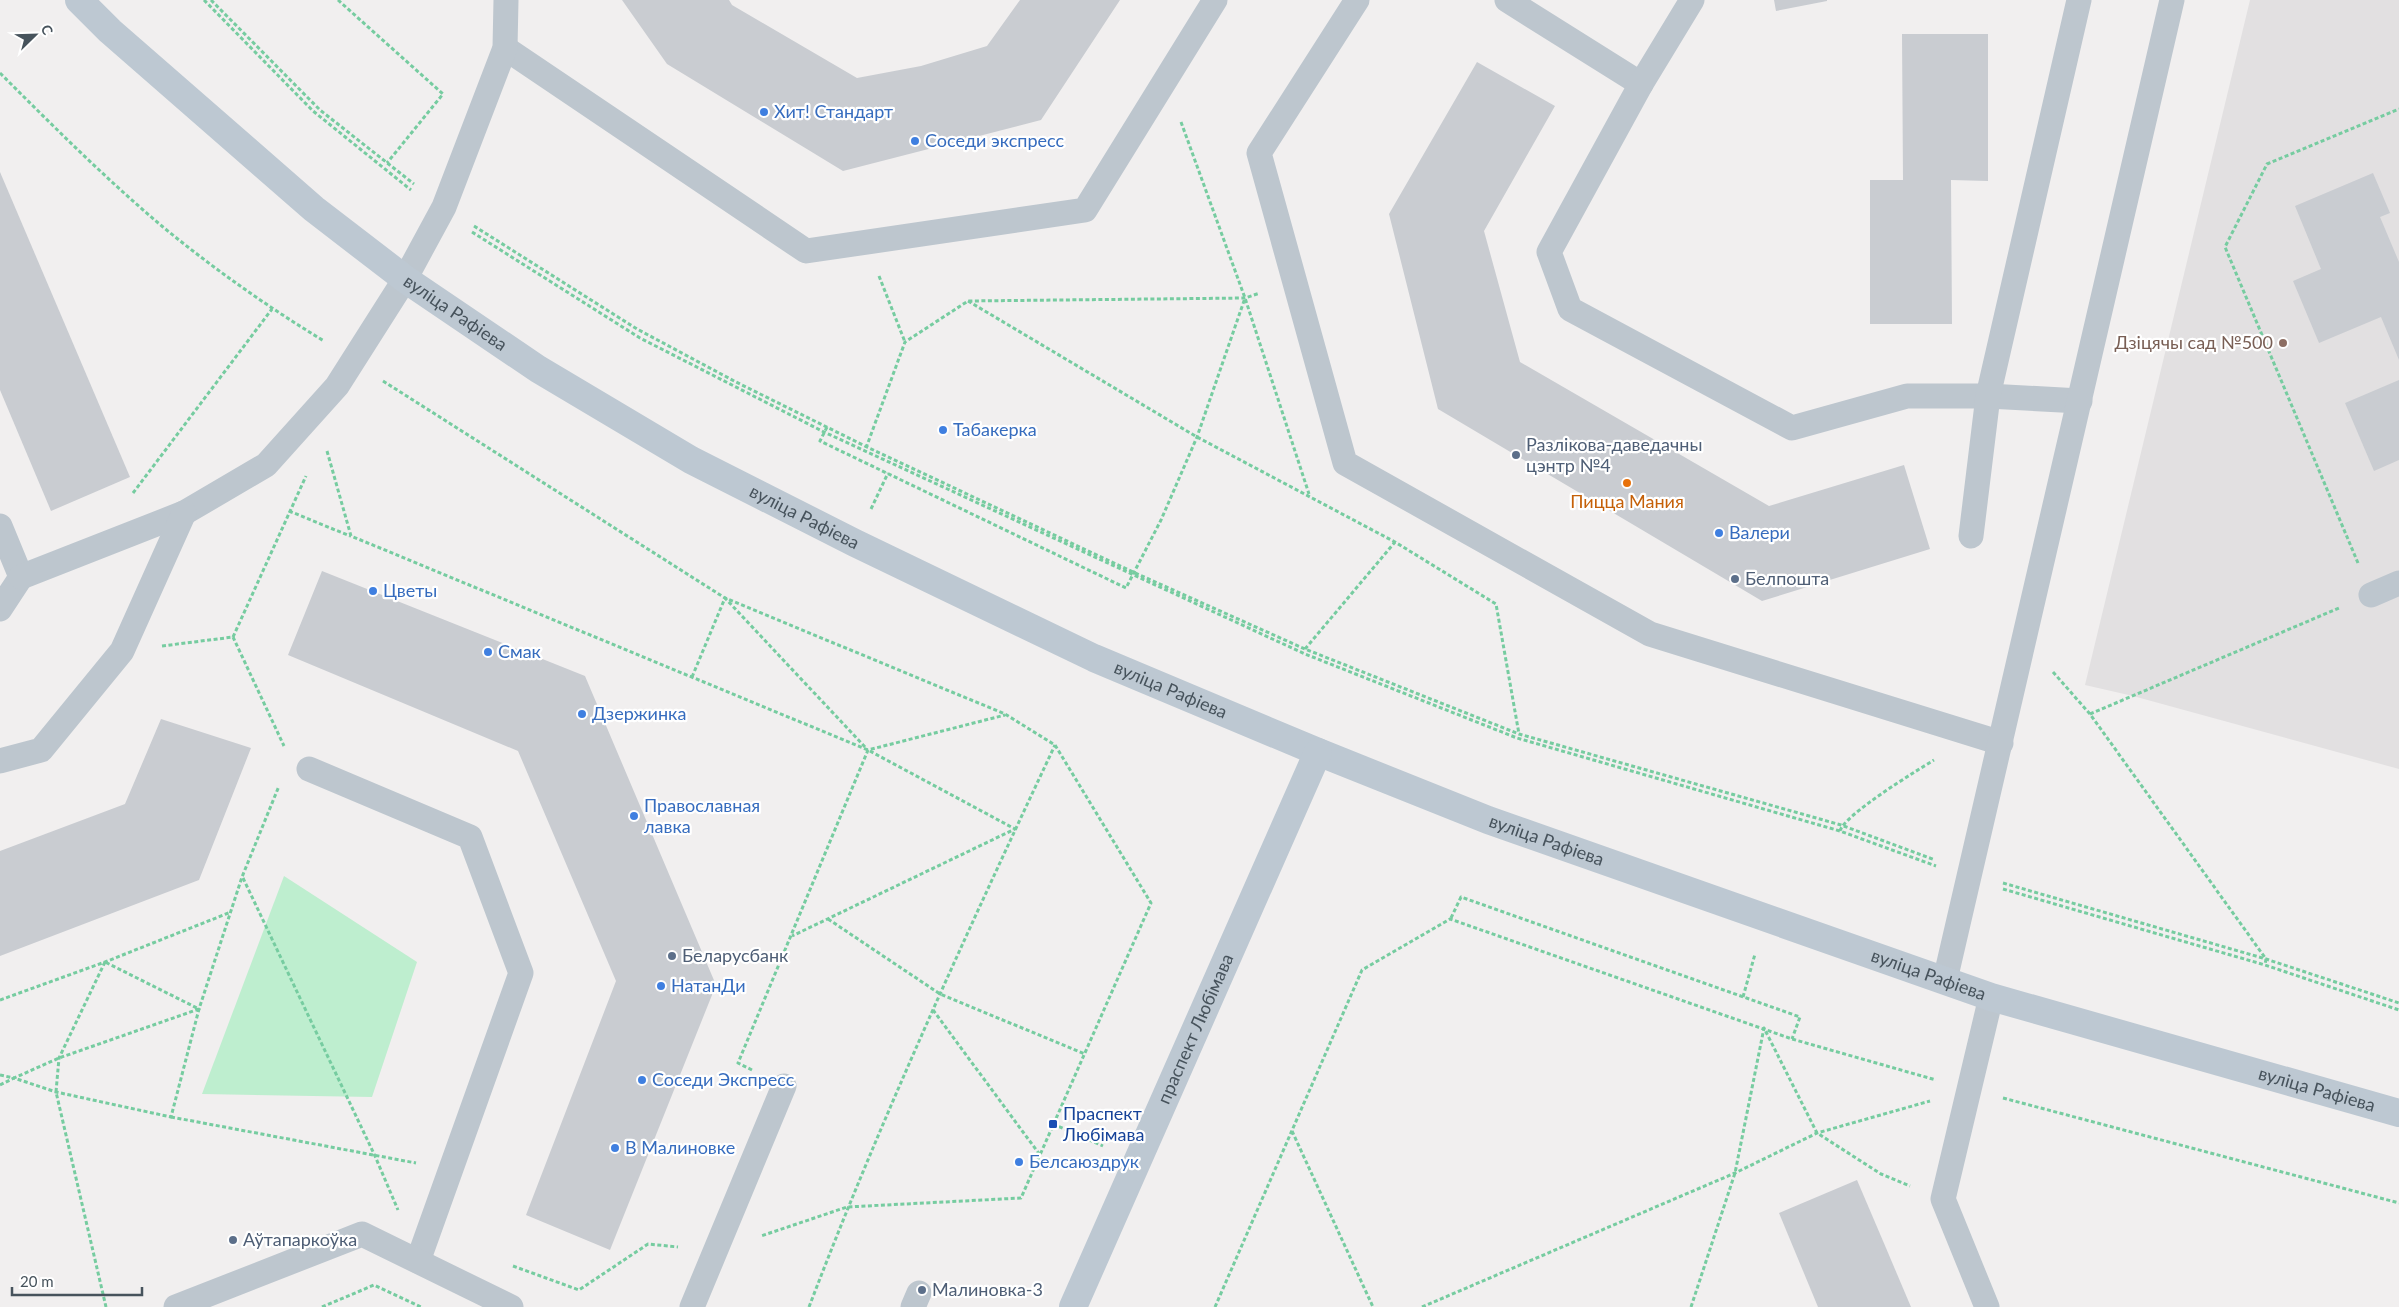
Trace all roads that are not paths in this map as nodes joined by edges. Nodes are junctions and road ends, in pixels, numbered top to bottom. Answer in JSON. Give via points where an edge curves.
{"nodes":[{"id":1,"x":79,"y":0,"type":"edge"},
{"id":2,"x":506,"y":0,"type":"edge"},
{"id":3,"x":1214,"y":0,"type":"edge"},
{"id":4,"x":1357,"y":0,"type":"edge"},
{"id":5,"x":1507,"y":0,"type":"edge"},
{"id":6,"x":1692,"y":0,"type":"edge"},
{"id":7,"x":2079,"y":0,"type":"edge"},
{"id":8,"x":2172,"y":0,"type":"edge"},
{"id":9,"x":505,"y":48,"type":"junction"},
{"id":10,"x":1641,"y":84,"type":"junction"},
{"id":11,"x":405,"y":279,"type":"junction"},
{"id":12,"x":1988,"y":396,"type":"junction"},
{"id":13,"x":2080,"y":401,"type":"junction"},
{"id":14,"x":184,"y":513,"type":"junction"},
{"id":15,"x":0,"y":526,"type":"edge"},
{"id":16,"x":1971,"y":536,"type":"dead end"},
{"id":17,"x":21,"y":577,"type":"junction"},
{"id":18,"x":2399,"y":583,"type":"edge"},
{"id":19,"x":2371,"y":595,"type":"road end"},
{"id":20,"x":0,"y":609,"type":"edge"},
{"id":21,"x":2001,"y":743,"type":"junction"},
{"id":22,"x":1318,"y":752,"type":"junction"},
{"id":23,"x":0,"y":761,"type":"edge"},
{"id":24,"x":309,"y":769,"type":"dead end"},
{"id":25,"x":1945,"y":980,"type":"junction"},
{"id":26,"x":1991,"y":997,"type":"junction"},
{"id":27,"x":784,"y":1086,"type":"road end"},
{"id":28,"x":2399,"y":1113,"type":"edge"},
{"id":29,"x":418,"y":1261,"type":"junction"},
{"id":30,"x":176,"y":1307,"type":"edge"},
{"id":31,"x":511,"y":1307,"type":"edge"},
{"id":32,"x":692,"y":1307,"type":"edge"},
{"id":33,"x":1073,"y":1307,"type":"edge"},
{"id":34,"x":1987,"y":1307,"type":"edge"}],
"edges":[{"from":1,"to":11,"type":"main road","name":"вуліца Рафіева","via":[[246,151]]},
{"from":2,"to":9,"type":"lane"},
{"from":3,"to":9,"type":"lane","via":[[1085,210],[806,251]]},
{"from":4,"to":21,"type":"lane","via":[[1259,154],[1345,463],[1650,634]]},
{"from":5,"to":10,"type":"lane"},
{"from":6,"to":10,"type":"lane"},
{"from":7,"to":12,"type":"lane"},
{"from":8,"to":13,"type":"lane"},
{"from":9,"to":11,"type":"lane","via":[[443,210]]},
{"from":10,"to":12,"type":"lane","via":[[1549,252],[1570,309],[1792,428],[1907,396]]},
{"from":11,"to":14,"type":"lane","via":[[337,386],[266,465]]},
{"from":11,"to":22,"type":"main road","name":"вуліца Рафіева","via":[[538,369],[691,460],[1094,658]]},
{"from":12,"to":13,"type":"lane"},
{"from":12,"to":16,"type":"lane"},
{"from":13,"to":21,"type":"lane"},
{"from":14,"to":17,"type":"lane"},
{"from":14,"to":23,"type":"lane","via":[[122,651],[41,750]]},
{"from":15,"to":17,"type":"lane"},
{"from":17,"to":20,"type":"lane"},
{"from":18,"to":19,"type":"lane"},
{"from":21,"to":25,"type":"lane"},
{"from":22,"to":25,"type":"main road","name":"вуліца Рафіева","via":[[1488,820]]},
{"from":22,"to":33,"type":"main road","name":"праспект Любімава"},
{"from":24,"to":29,"type":"lane","via":[[470,837],[521,973]]},
{"from":25,"to":26,"type":"main road","name":"вуліца Рафіева"},
{"from":26,"to":28,"type":"main road","name":"вуліца Рафіева"},
{"from":26,"to":34,"type":"lane","via":[[1943,1199]]},
{"from":27,"to":32,"type":"lane"},
{"from":29,"to":30,"type":"lane","via":[[362,1234]]},
{"from":29,"to":31,"type":"lane"}]}
